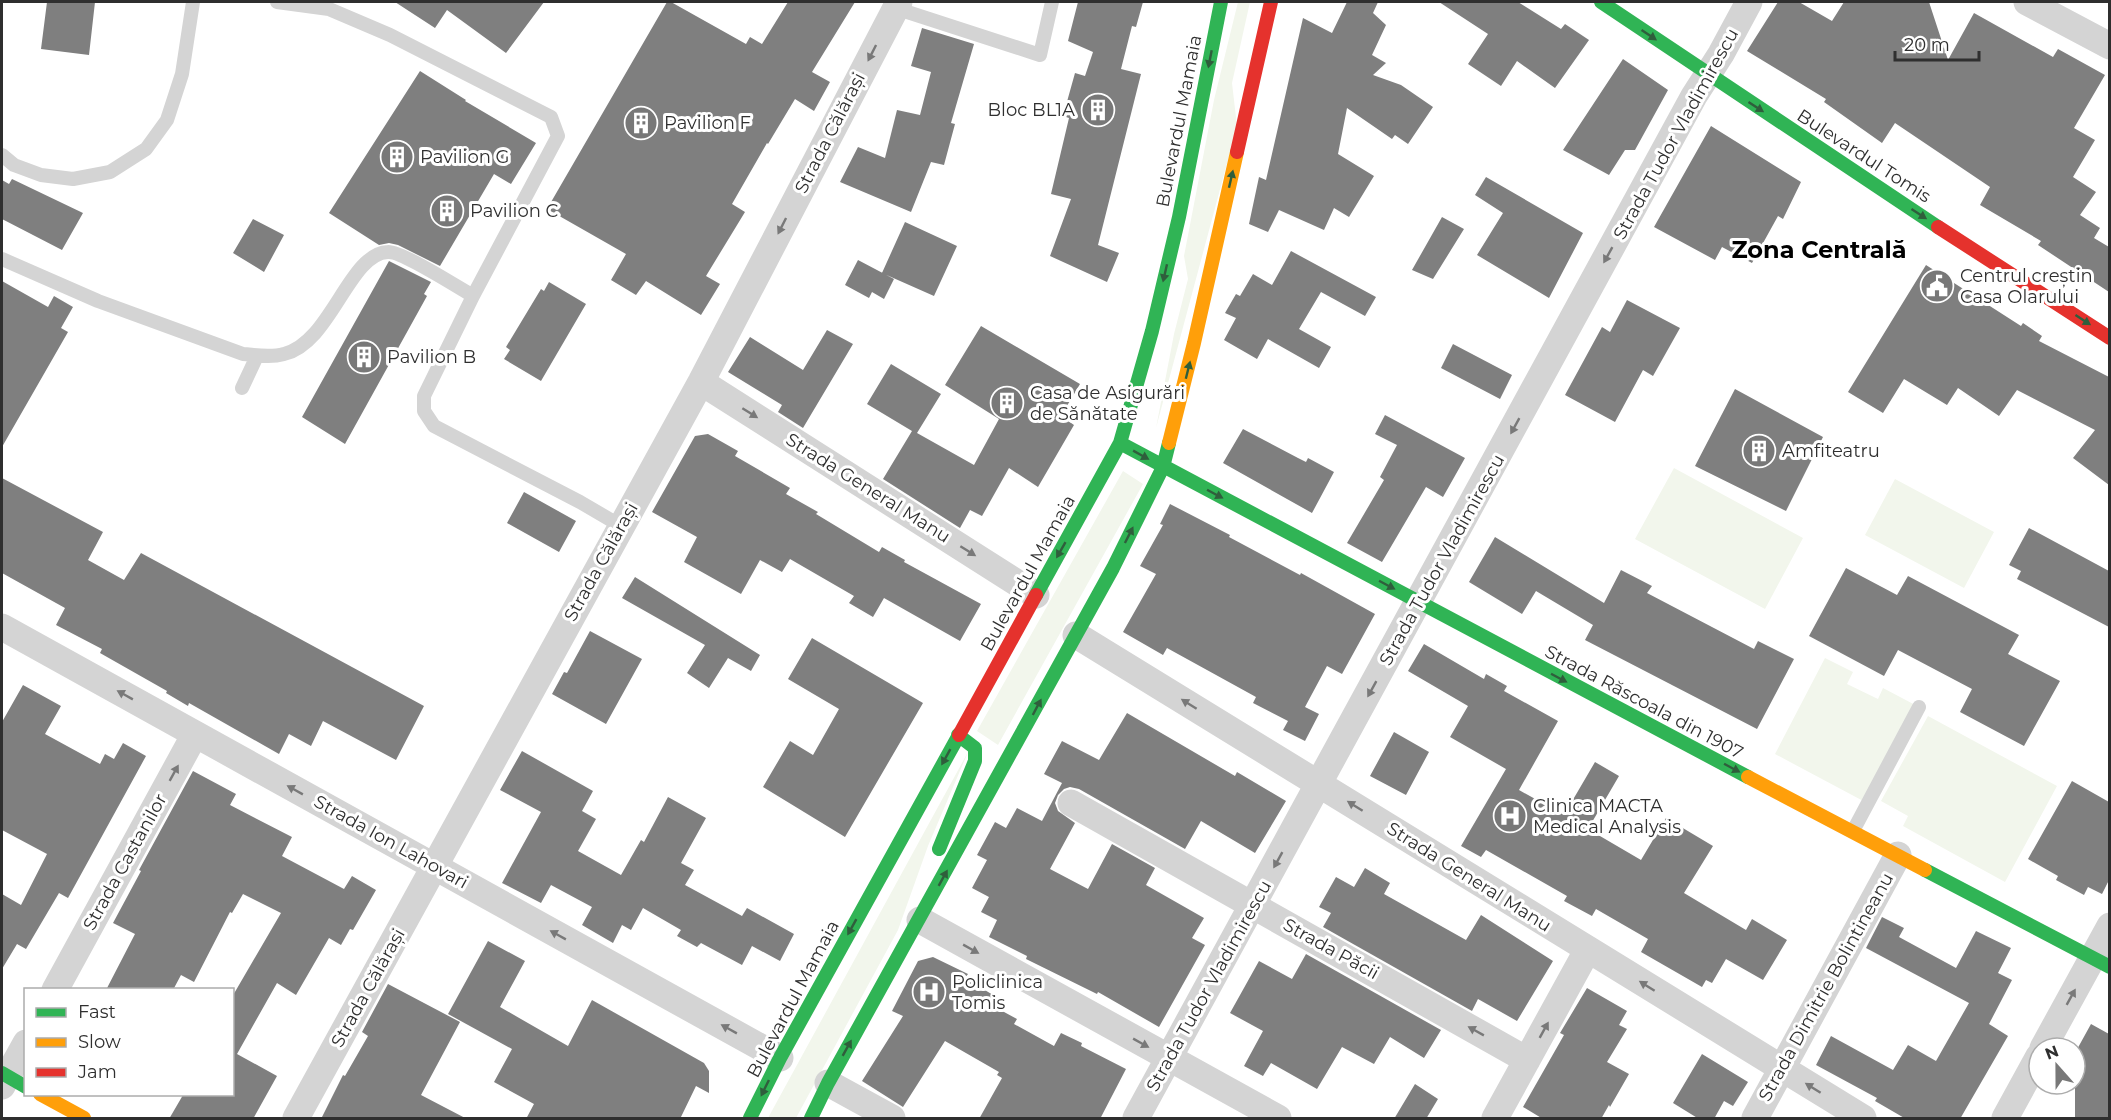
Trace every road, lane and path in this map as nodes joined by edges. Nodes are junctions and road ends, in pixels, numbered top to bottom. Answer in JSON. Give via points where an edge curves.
{"nodes":[{"id":1,"x":193,"y":2,"type":"edge"},
{"id":2,"x":277,"y":2,"type":"edge"},
{"id":3,"x":1052,"y":2,"type":"edge"},
{"id":4,"x":1221,"y":2,"type":"edge"},
{"id":5,"x":1271,"y":2,"type":"edge"},
{"id":6,"x":1600,"y":2,"type":"edge"},
{"id":7,"x":1749,"y":2,"type":"edge"},
{"id":8,"x":2027,"y":2,"type":"edge"},
{"id":9,"x":897,"y":5,"type":"edge"},
{"id":10,"x":2109,"y":46,"type":"edge"},
{"id":11,"x":1707,"y":75,"type":"junction"},
{"id":12,"x":2,"y":155,"type":"edge"},
{"id":13,"x":2,"y":260,"type":"edge"},
{"id":14,"x":473,"y":296,"type":"junction"},
{"id":15,"x":2109,"y":338,"type":"edge"},
{"id":16,"x":257,"y":356,"type":"junction"},
{"id":17,"x":701,"y":382,"type":"junction"},
{"id":18,"x":242,"y":388,"type":"dead end"},
{"id":19,"x":1120,"y":443,"type":"junction"},
{"id":20,"x":1163,"y":467,"type":"junction"},
{"id":21,"x":621,"y":526,"type":"junction"},
{"id":22,"x":1036,"y":595,"type":"junction"},
{"id":23,"x":1419,"y":602,"type":"junction"},
{"id":24,"x":2,"y":627,"type":"edge"},
{"id":25,"x":1076,"y":635,"type":"junction"},
{"id":26,"x":1919,"y":707,"type":"dead end"},
{"id":27,"x":195,"y":734,"type":"junction"},
{"id":28,"x":958,"y":735,"type":"junction"},
{"id":29,"x":1319,"y":784,"type":"junction"},
{"id":30,"x":1071,"y":804,"type":"dead end"},
{"id":31,"x":1853,"y":831,"type":"junction"},
{"id":32,"x":1898,"y":855,"type":"junction"},
{"id":33,"x":435,"y":867,"type":"junction"},
{"id":34,"x":1253,"y":905,"type":"junction"},
{"id":35,"x":2109,"y":926,"type":"edge"},
{"id":36,"x":914,"y":930,"type":"junction"},
{"id":37,"x":1588,"y":949,"type":"junction"},
{"id":38,"x":2101,"y":962,"type":"edge"},
{"id":39,"x":56,"y":988,"type":"edge"},
{"id":40,"x":2051,"y":1036,"type":"edge"},
{"id":41,"x":24,"y":1047,"type":"edge"},
{"id":42,"x":780,"y":1058,"type":"junction"},
{"id":43,"x":1169,"y":1058,"type":"junction"},
{"id":44,"x":1527,"y":1060,"type":"junction"},
{"id":45,"x":1782,"y":1069,"type":"junction"},
{"id":46,"x":2027,"y":1078,"type":"edge"},
{"id":47,"x":9,"y":1081,"type":"edge"},
{"id":48,"x":828,"y":1083,"type":"junction"},
{"id":49,"x":42,"y":1096,"type":"edge"},
{"id":50,"x":84,"y":1119,"type":"edge"},
{"id":51,"x":296,"y":1119,"type":"edge"},
{"id":52,"x":750,"y":1119,"type":"edge"},
{"id":53,"x":811,"y":1119,"type":"edge"},
{"id":54,"x":892,"y":1119,"type":"edge"},
{"id":55,"x":1136,"y":1119,"type":"edge"},
{"id":56,"x":1278,"y":1119,"type":"edge"},
{"id":57,"x":1495,"y":1119,"type":"edge"},
{"id":58,"x":1755,"y":1119,"type":"edge"},
{"id":59,"x":1863,"y":1119,"type":"edge"},
{"id":60,"x":2005,"y":1119,"type":"edge"}],
"edges":[{"from":1,"to":12,"type":"lane","via":[[182,74],[167,120],[146,149],[110,172],[73,179],[41,176],[14,165]]},
{"from":2,"to":14,"type":"lane","via":[[329,9],[390,35],[550,117],[558,136]]},
{"from":3,"to":9,"type":"lane","via":[[1040,55]]},
{"from":4,"to":19,"type":"main road","name":"Bulevardul Mamaia","one_way":true,"via":[[1179,216]]},
{"from":20,"to":5,"type":"main road","one_way":true},
{"from":6,"to":11,"type":"main road","name":"Bulevardul Tomis","one_way":true},
{"from":7,"to":11,"type":"street","name":"Strada Tudor Vladimirescu"},
{"from":8,"to":10,"type":"street"},
{"from":9,"to":17,"type":"street","name":"Strada Călărași","one_way":true},
{"from":11,"to":15,"type":"main road","name":"Bulevardul Tomis","one_way":true},
{"from":11,"to":23,"type":"street","name":"Strada Tudor Vladimirescu","one_way":true},
{"from":13,"to":16,"type":"lane","via":[[98,301]]},
{"from":14,"to":16,"type":"lane","via":[[389,251],[374,256],[356,273],[325,322],[305,344],[285,354]]},
{"from":14,"to":21,"type":"lane","via":[[424,396],[424,411],[434,426]]},
{"from":16,"to":18,"type":"lane"},
{"from":17,"to":21,"type":"street","name":"Strada Călărași"},
{"from":17,"to":22,"type":"street","name":"Strada General Manu","one_way":true},
{"from":19,"to":20,"type":"main road","name":"Strada Răscoala din 1907","one_way":true},
{"from":19,"to":22,"type":"main road","name":"Bulevardul Mamaia","one_way":true},
{"from":20,"to":23,"type":"main road","name":"Strada Răscoala din 1907","one_way":true},
{"from":25,"to":20,"type":"main road","one_way":true},
{"from":21,"to":33,"type":"street","name":"Strada Călărași"},
{"from":22,"to":28,"type":"main road","name":"Bulevardul Mamaia"},
{"from":23,"to":29,"type":"street","name":"Strada Tudor Vladimirescu","one_way":true},
{"from":23,"to":31,"type":"main road","name":"Strada Răscoala din 1907","one_way":true},
{"from":27,"to":24,"type":"street","name":"Strada Ion Lahovari","one_way":true},
{"from":29,"to":25,"type":"street","name":"Strada General Manu","one_way":true},
{"from":36,"to":25,"type":"main road","one_way":true},
{"from":26,"to":31,"type":"lane"},
{"from":33,"to":27,"type":"street","name":"Strada Ion Lahovari","one_way":true},
{"from":39,"to":27,"type":"street","name":"Strada Castanilor","one_way":true},
{"from":28,"to":36,"type":"main road","via":[[975,748],[975,761],[930,870]]},
{"from":28,"to":42,"type":"main road","name":"Bulevardul Mamaia","one_way":true},
{"from":29,"to":34,"type":"street","name":"Strada Tudor Vladimirescu","one_way":true},
{"from":37,"to":29,"type":"street","name":"Strada General Manu","one_way":true},
{"from":30,"to":34,"type":"street","name":"Strada Păcii"},
{"from":31,"to":32,"type":"main road","name":"Strada Răscoala din 1907"},
{"from":32,"to":38,"type":"main road","name":"Strada Răscoala din 1907"},
{"from":32,"to":45,"type":"street","name":"Strada Dimitrie Bolintineanu"},
{"from":42,"to":33,"type":"street","name":"Strada Ion Lahovari","one_way":true},
{"from":33,"to":51,"type":"street","name":"Strada Călărași"},
{"from":34,"to":43,"type":"street","name":"Strada Tudor Vladimirescu"},
{"from":44,"to":34,"type":"street","name":"Strada Păcii","one_way":true},
{"from":35,"to":38,"type":"street"},
{"from":36,"to":43,"type":"street","one_way":true},
{"from":48,"to":36,"type":"main road","one_way":true},
{"from":44,"to":37,"type":"street","one_way":true},
{"from":45,"to":37,"type":"street","name":"Strada General Manu","one_way":true},
{"from":40,"to":38,"type":"street","one_way":true},
{"from":41,"to":47,"type":"street"},
{"from":42,"to":52,"type":"main road","name":"Bulevardul Mamaia","one_way":true},
{"from":43,"to":55,"type":"street","name":"Strada Tudor Vladimirescu"},
{"from":43,"to":56,"type":"street"},
{"from":44,"to":57,"type":"street"},
{"from":45,"to":58,"type":"street","name":"Strada Dimitrie Bolintineanu"},
{"from":59,"to":45,"type":"street","name":"Strada General Manu","one_way":true},
{"from":46,"to":60,"type":"street"},
{"from":48,"to":53,"type":"main road"},
{"from":48,"to":54,"type":"street"},
{"from":49,"to":50,"type":"main road"}]}
